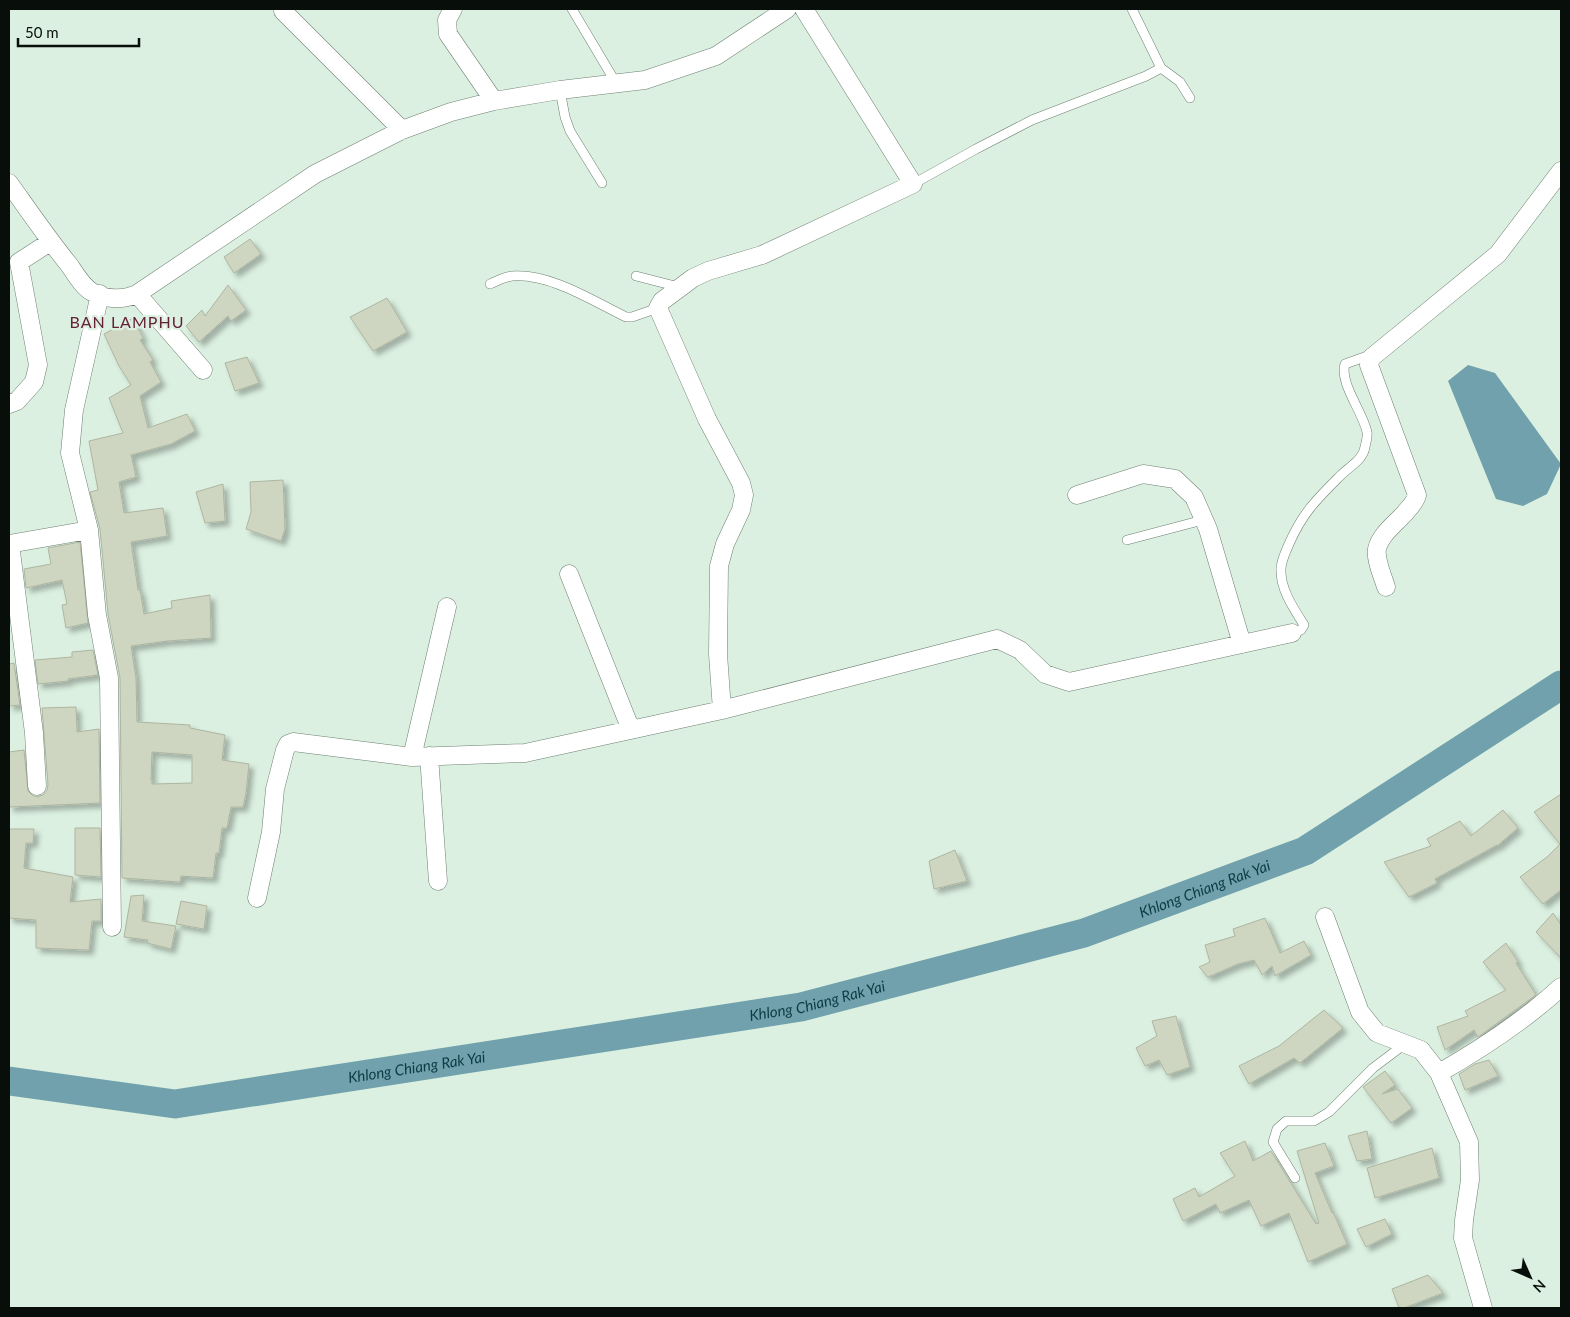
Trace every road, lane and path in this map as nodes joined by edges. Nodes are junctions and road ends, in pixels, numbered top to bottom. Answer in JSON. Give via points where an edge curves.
{"nodes":[{"id":1,"x":454,"y":9,"type":"edge"},
{"id":2,"x":572,"y":9,"type":"edge"},
{"id":3,"x":787,"y":9,"type":"edge"},
{"id":4,"x":804,"y":9,"type":"edge"},
{"id":5,"x":1132,"y":9,"type":"edge"},
{"id":6,"x":283,"y":11,"type":"dead end"},
{"id":7,"x":1159,"y":69,"type":"junction"},
{"id":8,"x":616,"y":83,"type":"junction"},
{"id":9,"x":560,"y":90,"type":"junction"},
{"id":10,"x":1190,"y":98,"type":"dead end"},
{"id":11,"x":494,"y":101,"type":"junction"},
{"id":12,"x":402,"y":130,"type":"junction"},
{"id":13,"x":1561,"y":171,"type":"edge"},
{"id":14,"x":9,"y":183,"type":"edge"},
{"id":15,"x":602,"y":183,"type":"dead end"},
{"id":16,"x":912,"y":184,"type":"junction"},
{"id":17,"x":50,"y":242,"type":"junction"},
{"id":18,"x":14,"y":263,"type":"edge"},
{"id":19,"x":636,"y":276,"type":"dead end"},
{"id":20,"x":490,"y":284,"type":"dead end"},
{"id":21,"x":680,"y":288,"type":"junction"},
{"id":22,"x":100,"y":294,"type":"junction"},
{"id":23,"x":136,"y":294,"type":"junction"},
{"id":24,"x":658,"y":308,"type":"junction"},
{"id":25,"x":1376,"y":353,"type":"junction"},
{"id":26,"x":203,"y":370,"type":"dead end"},
{"id":27,"x":9,"y":404,"type":"edge"},
{"id":28,"x":1076,"y":495,"type":"dead end"},
{"id":29,"x":1203,"y":520,"type":"junction"},
{"id":30,"x":89,"y":530,"type":"junction"},
{"id":31,"x":1127,"y":540,"type":"dead end"},
{"id":32,"x":9,"y":544,"type":"edge"},
{"id":33,"x":569,"y":574,"type":"dead end"},
{"id":34,"x":1386,"y":587,"type":"dead end"},
{"id":35,"x":447,"y":607,"type":"dead end"},
{"id":36,"x":1292,"y":633,"type":"joint"},
{"id":37,"x":1242,"y":644,"type":"junction"},
{"id":38,"x":722,"y":710,"type":"junction"},
{"id":39,"x":631,"y":730,"type":"junction"},
{"id":40,"x":429,"y":756,"type":"junction"},
{"id":41,"x":412,"y":757,"type":"junction"},
{"id":42,"x":36,"y":786,"type":"dead end"},
{"id":43,"x":438,"y":881,"type":"dead end"},
{"id":44,"x":257,"y":898,"type":"dead end"},
{"id":45,"x":1325,"y":918,"type":"dead end"},
{"id":46,"x":112,"y":927,"type":"dead end"},
{"id":47,"x":1561,"y":987,"type":"edge"},
{"id":48,"x":1405,"y":1044,"type":"junction"},
{"id":49,"x":1439,"y":1073,"type":"junction"},
{"id":50,"x":1295,"y":1178,"type":"dead end"},
{"id":51,"x":1483,"y":1308,"type":"edge"}],
"edges":[{"from":1,"to":11,"type":"street","via":[[446,20],[448,34]]},
{"from":2,"to":8,"type":"lane"},
{"from":3,"to":8,"type":"street","via":[[716,56],[646,80]]},
{"from":4,"to":16,"type":"street"},
{"from":5,"to":7,"type":"lane"},
{"from":6,"to":12,"type":"street"},
{"from":7,"to":10,"type":"lane","via":[[1180,82]]},
{"from":7,"to":16,"type":"lane","via":[[1032,120]]},
{"from":8,"to":9,"type":"street"},
{"from":9,"to":11,"type":"street"},
{"from":9,"to":15,"type":"lane","via":[[570,131]]},
{"from":11,"to":12,"type":"street"},
{"from":12,"to":23,"type":"street","via":[[310,177]]},
{"from":13,"to":25,"type":"street","via":[[1498,254]]},
{"from":14,"to":17,"type":"street"},
{"from":16,"to":21,"type":"street","via":[[775,249],[708,271]]},
{"from":17,"to":18,"type":"street"},
{"from":17,"to":22,"type":"street","via":[[82,283]]},
{"from":18,"to":27,"type":"street","via":[[38,366],[34,382]]},
{"from":19,"to":21,"type":"lane"},
{"from":20,"to":24,"type":"lane","via":[[514,276],[546,280],[626,317]]},
{"from":21,"to":24,"type":"street"},
{"from":22,"to":23,"type":"street","via":[[126,298]]},
{"from":22,"to":30,"type":"street","via":[[70,440],[70,453]]},
{"from":23,"to":26,"type":"street"},
{"from":24,"to":38,"type":"street","via":[[744,495],[719,566],[718,654]]},
{"from":25,"to":34,"type":"street","via":[[1369,365],[1417,495],[1377,549]]},
{"from":25,"to":36,"type":"lane","via":[[1345,364],[1344,369],[1345,380],[1367,434],[1365,450],[1359,460],[1311,504],[1286,551],[1281,569],[1285,591],[1304,625]]},
{"from":28,"to":29,"type":"street","via":[[1143,474],[1175,479],[1194,497]]},
{"from":29,"to":31,"type":"lane"},
{"from":29,"to":37,"type":"street"},
{"from":30,"to":32,"type":"street"},
{"from":30,"to":46,"type":"street","via":[[97,615],[109,678]]},
{"from":32,"to":42,"type":"street","via":[[34,733]]},
{"from":33,"to":39,"type":"street"},
{"from":35,"to":41,"type":"street"},
{"from":36,"to":37,"type":"street"},
{"from":37,"to":38,"type":"street","via":[[1069,682],[1046,674],[1020,650],[997,640]]},
{"from":38,"to":39,"type":"street"},
{"from":39,"to":40,"type":"street","via":[[525,753]]},
{"from":40,"to":41,"type":"street"},
{"from":40,"to":43,"type":"street"},
{"from":41,"to":44,"type":"street","via":[[293,742],[288,744],[275,789],[271,832]]},
{"from":45,"to":48,"type":"street","via":[[1360,1012],[1377,1033]]},
{"from":47,"to":49,"type":"street","via":[[1535,1011],[1487,1046]]},
{"from":48,"to":49,"type":"street","via":[[1421,1050]]},
{"from":48,"to":50,"type":"lane","via":[[1373,1068],[1329,1112],[1314,1121],[1286,1121],[1278,1129],[1273,1142]]},
{"from":49,"to":51,"type":"street","via":[[1469,1142],[1470,1180],[1464,1238]]}]}
